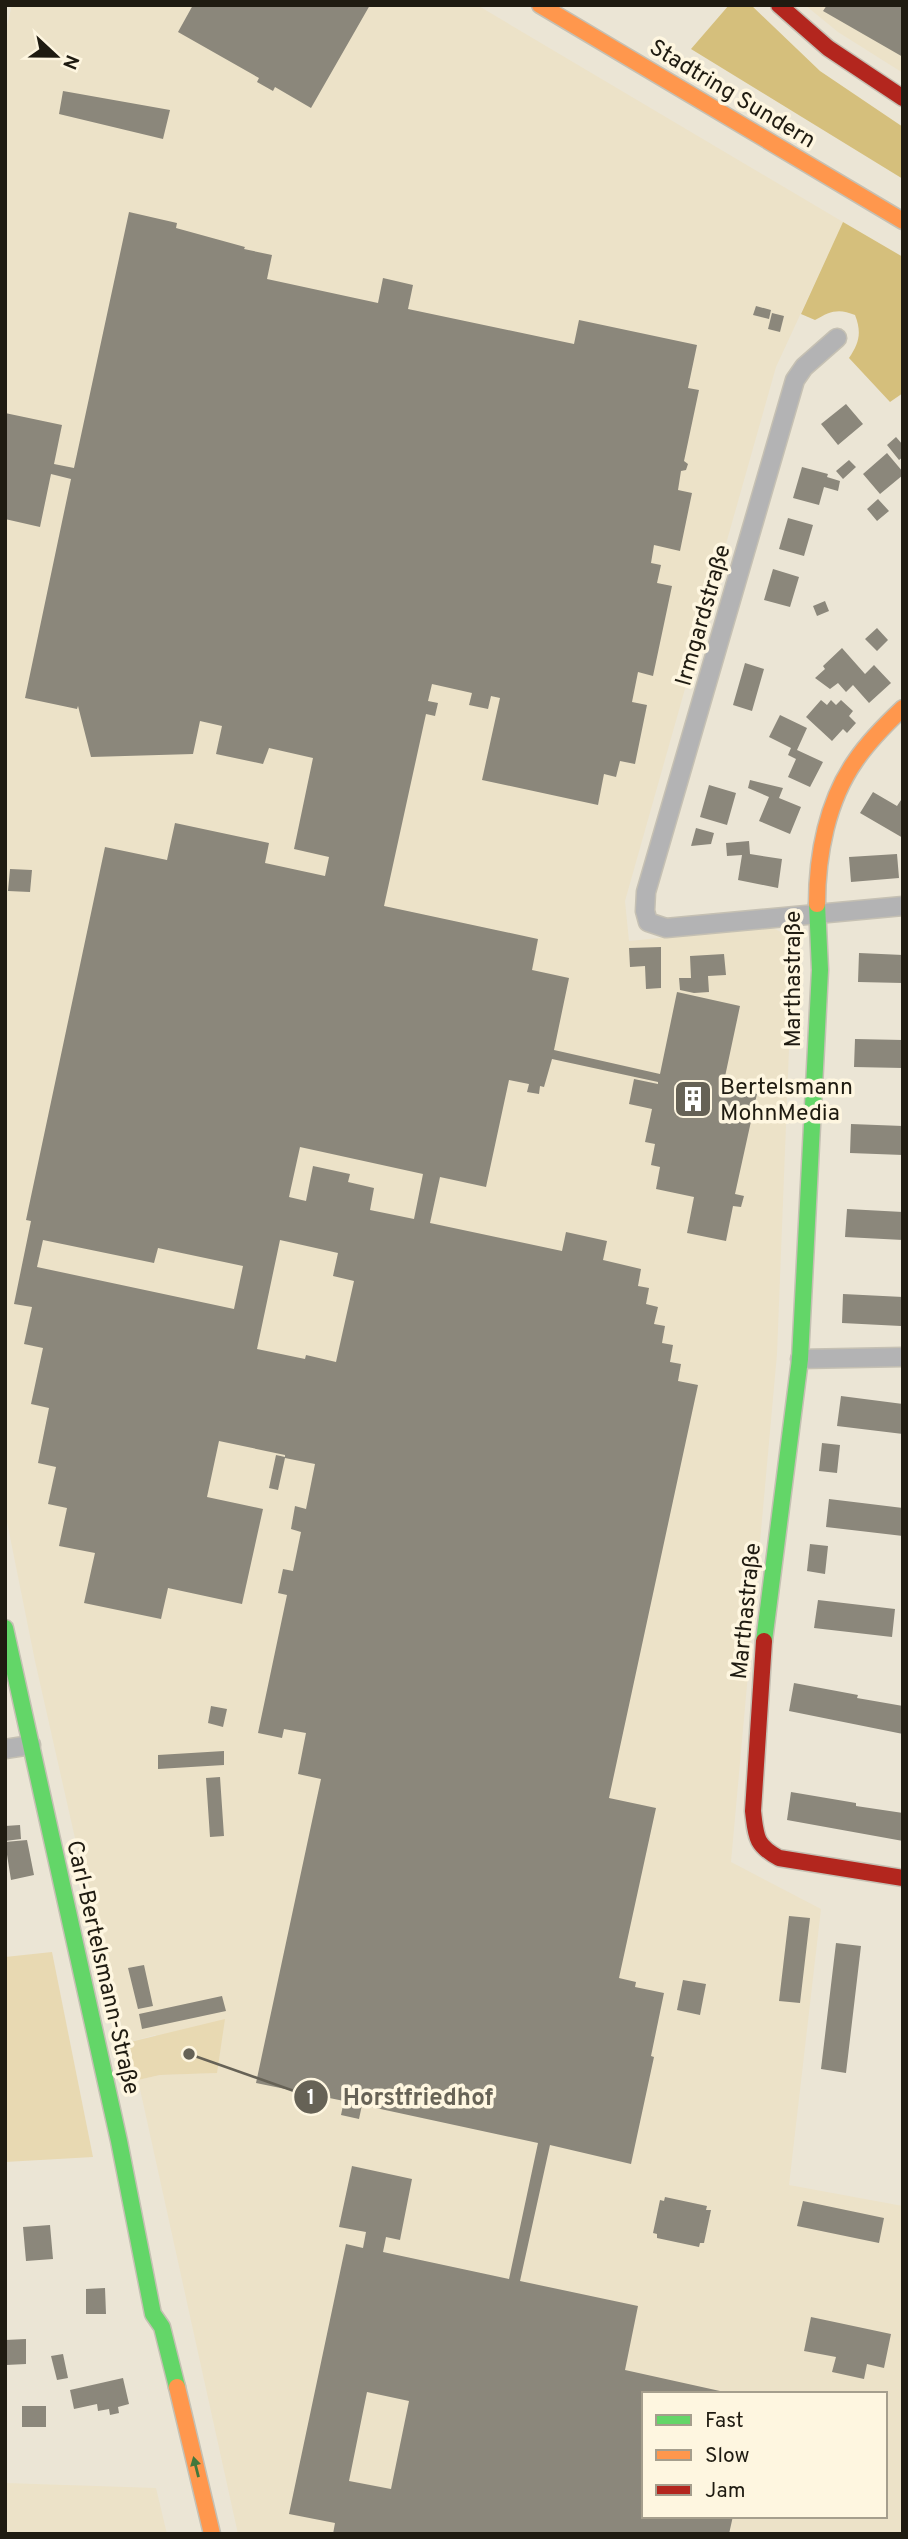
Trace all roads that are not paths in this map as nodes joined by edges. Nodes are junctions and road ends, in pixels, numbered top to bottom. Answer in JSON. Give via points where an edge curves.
{"nodes":[{"id":1,"x":540,"y":5,"type":"edge"},
{"id":2,"x":779,"y":5,"type":"edge"},
{"id":3,"x":903,"y":98,"type":"edge"},
{"id":4,"x":903,"y":221,"type":"edge"},
{"id":5,"x":837,"y":338,"type":"dead end"},
{"id":6,"x":903,"y":708,"type":"edge"},
{"id":7,"x":903,"y":906,"type":"edge"},
{"id":8,"x":816,"y":915,"type":"junction"},
{"id":9,"x":903,"y":1357,"type":"edge"},
{"id":10,"x":800,"y":1359,"type":"junction"},
{"id":11,"x":5,"y":1628,"type":"edge"},
{"id":12,"x":31,"y":1745,"type":"junction"},
{"id":13,"x":5,"y":1749,"type":"edge"},
{"id":14,"x":903,"y":1878,"type":"edge"},
{"id":15,"x":153,"y":2317,"type":"junction"},
{"id":16,"x":174,"y":2446,"type":"dead end"},
{"id":17,"x":212,"y":2534,"type":"edge"}],
"edges":[{"from":1,"to":4,"type":"main road","name":"Stadtring Sundern"},
{"from":2,"to":3,"type":"main road","via":[[828,48]]},
{"from":5,"to":8,"type":"street","name":"Irmgardstraße","via":[[795,380],[646,892],[645,911],[648,922],[666,928]]},
{"from":6,"to":8,"type":"main road","name":"Marthastraße","via":[[872,739],[844,779],[825,827]]},
{"from":7,"to":8,"type":"street"},
{"from":8,"to":10,"type":"main road","name":"Marthastraße","via":[[820,970]]},
{"from":9,"to":10,"type":"street"},
{"from":10,"to":14,"type":"main road","name":"Marthastraße","via":[[762,1658],[753,1811],[756,1839],[766,1852],[779,1858]]},
{"from":11,"to":12,"type":"main road","name":"Carl-Bertelsmann-Straße"},
{"from":12,"to":13,"type":"street"},
{"from":12,"to":15,"type":"main road","name":"Carl-Bertelsmann-Straße","via":[[120,2141]]},
{"from":15,"to":16,"type":"main road","name":"Carl-Bertelsmann-Straße","via":[[149,2329]]},
{"from":17,"to":15,"type":"main road","name":"Carl-Bertelsmann-Straße","one_way":true,"via":[[162,2327]]}]}
